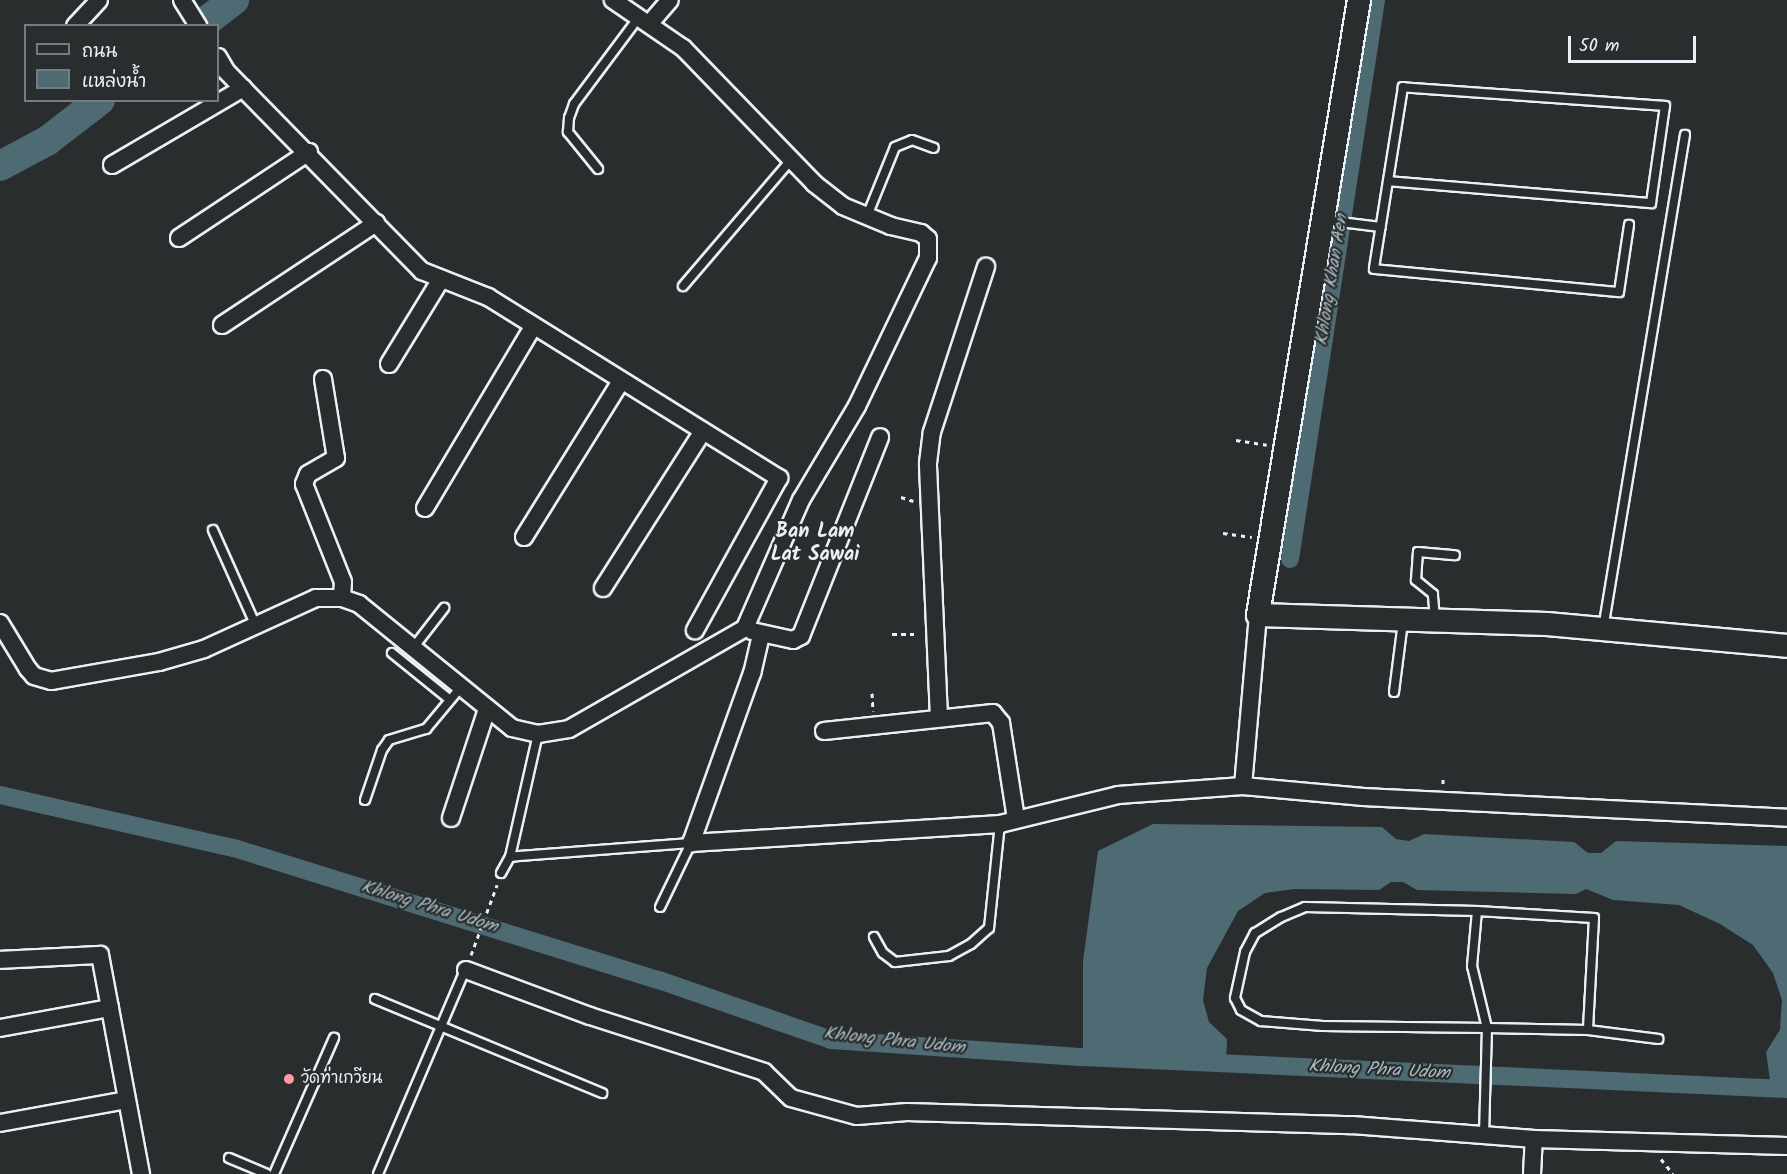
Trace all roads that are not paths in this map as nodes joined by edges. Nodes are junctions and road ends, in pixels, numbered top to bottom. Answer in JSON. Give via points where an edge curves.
{"nodes":[{"id":1,"x":99,"y":0,"type":"edge"},
{"id":2,"x":182,"y":0,"type":"edge"},
{"id":3,"x":613,"y":0,"type":"edge"},
{"id":4,"x":669,"y":0,"type":"edge"},
{"id":5,"x":1359,"y":0,"type":"edge"},
{"id":6,"x":645,"y":20,"type":"junction"},
{"id":7,"x":77,"y":24,"type":"edge"},
{"id":8,"x":197,"y":24,"type":"edge"},
{"id":9,"x":222,"y":64,"type":"edge"},
{"id":10,"x":243,"y":88,"type":"junction"},
{"id":11,"x":1685,"y":135,"type":"dead end"},
{"id":12,"x":934,"y":148,"type":"dead end"},
{"id":13,"x":309,"y":152,"type":"junction"},
{"id":14,"x":792,"y":159,"type":"junction"},
{"id":15,"x":112,"y":165,"type":"dead end"},
{"id":16,"x":598,"y":169,"type":"dead end"},
{"id":17,"x":1388,"y":181,"type":"junction"},
{"id":18,"x":867,"y":216,"type":"junction"},
{"id":19,"x":1324,"y":220,"type":"junction"},
{"id":20,"x":376,"y":223,"type":"junction"},
{"id":21,"x":1629,"y":225,"type":"dead end"},
{"id":22,"x":1380,"y":227,"type":"junction"},
{"id":23,"x":179,"y":238,"type":"dead end"},
{"id":24,"x":987,"y":267,"type":"dead end"},
{"id":25,"x":441,"y":279,"type":"junction"},
{"id":26,"x":683,"y":286,"type":"dead end"},
{"id":27,"x":222,"y":325,"type":"dead end"},
{"id":28,"x":533,"y":327,"type":"junction"},
{"id":29,"x":389,"y":364,"type":"dead end"},
{"id":30,"x":323,"y":379,"type":"dead end"},
{"id":31,"x":621,"y":381,"type":"junction"},
{"id":32,"x":703,"y":431,"type":"junction"},
{"id":33,"x":880,"y":437,"type":"dead end"},
{"id":34,"x":425,"y":508,"type":"dead end"},
{"id":35,"x":213,"y":530,"type":"dead end"},
{"id":36,"x":524,"y":537,"type":"dead end"},
{"id":37,"x":1455,"y":555,"type":"dead end"},
{"id":38,"x":603,"y":588,"type":"dead end"},
{"id":39,"x":342,"y":598,"type":"junction"},
{"id":40,"x":444,"y":608,"type":"dead end"},
{"id":41,"x":1258,"y":615,"type":"junction"},
{"id":42,"x":1404,"y":618,"type":"junction"},
{"id":43,"x":1435,"y":620,"type":"junction"},
{"id":44,"x":0,"y":623,"type":"edge"},
{"id":45,"x":256,"y":626,"type":"junction"},
{"id":46,"x":745,"y":628,"type":"junction"},
{"id":47,"x":1603,"y":629,"type":"junction"},
{"id":48,"x":695,"y":630,"type":"dead end"},
{"id":49,"x":761,"y":635,"type":"junction"},
{"id":50,"x":1787,"y":646,"type":"edge"},
{"id":51,"x":413,"y":648,"type":"junction"},
{"id":52,"x":392,"y":652,"type":"dead end"},
{"id":53,"x":1394,"y":692,"type":"dead end"},
{"id":54,"x":455,"y":693,"type":"junction"},
{"id":55,"x":488,"y":709,"type":"junction"},
{"id":56,"x":939,"y":718,"type":"junction"},
{"id":57,"x":824,"y":731,"type":"dead end"},
{"id":58,"x":538,"y":734,"type":"junction"},
{"id":59,"x":1243,"y":786,"type":"junction"},
{"id":60,"x":365,"y":800,"type":"dead end"},
{"id":61,"x":451,"y":818,"type":"dead end"},
{"id":62,"x":1787,"y":818,"type":"edge"},
{"id":63,"x":1008,"y":822,"type":"junction"},
{"id":64,"x":691,"y":843,"type":"junction"},
{"id":65,"x":510,"y":857,"type":"junction"},
{"id":66,"x":501,"y":873,"type":"road end"},
{"id":67,"x":660,"y":907,"type":"dead end"},
{"id":68,"x":1478,"y":912,"type":"junction"},
{"id":69,"x":874,"y":937,"type":"dead end"},
{"id":70,"x":0,"y":960,"type":"edge"},
{"id":71,"x":466,"y":967,"type":"joint"},
{"id":72,"x":375,"y":999,"type":"dead end"},
{"id":73,"x":110,"y":1008,"type":"junction"},
{"id":74,"x":441,"y":1025,"type":"junction"},
{"id":75,"x":0,"y":1028,"type":"edge"},
{"id":76,"x":1487,"y":1028,"type":"junction"},
{"id":77,"x":1588,"y":1030,"type":"junction"},
{"id":78,"x":334,"y":1038,"type":"dead end"},
{"id":79,"x":1658,"y":1039,"type":"dead end"},
{"id":80,"x":602,"y":1093,"type":"dead end"},
{"id":81,"x":126,"y":1100,"type":"junction"},
{"id":82,"x":0,"y":1123,"type":"edge"},
{"id":83,"x":1485,"y":1135,"type":"junction"},
{"id":84,"x":1534,"y":1138,"type":"junction"},
{"id":85,"x":1787,"y":1146,"type":"edge"},
{"id":86,"x":230,"y":1158,"type":"dead end"},
{"id":87,"x":141,"y":1174,"type":"edge"},
{"id":88,"x":267,"y":1174,"type":"edge"},
{"id":89,"x":274,"y":1174,"type":"edge"},
{"id":90,"x":378,"y":1174,"type":"edge"},
{"id":91,"x":1532,"y":1174,"type":"edge"}],
"edges":[{"from":1,"to":7,"type":"street"},
{"from":2,"to":8,"type":"street"},
{"from":3,"to":6,"type":"street"},
{"from":4,"to":6,"type":"street"},
{"from":5,"to":19,"type":"street"},
{"from":6,"to":14,"type":"street","via":[[713,77]]},
{"from":6,"to":16,"type":"lane","via":[[574,104],[569,118],[568,132]]},
{"from":9,"to":10,"type":"street"},
{"from":10,"to":13,"type":"street"},
{"from":10,"to":15,"type":"street"},
{"from":11,"to":47,"type":"lane"},
{"from":12,"to":18,"type":"lane","via":[[912,140],[895,147]]},
{"from":13,"to":20,"type":"street"},
{"from":13,"to":23,"type":"street"},
{"from":14,"to":18,"type":"street","via":[[843,206]]},
{"from":14,"to":26,"type":"lane"},
{"from":17,"to":17,"type":"lane","via":[[1403,87],[1665,106],[1652,203]]},
{"from":17,"to":22,"type":"lane"},
{"from":18,"to":46,"type":"street","via":[[921,233],[928,239],[928,258],[857,406],[801,500]]},
{"from":19,"to":22,"type":"lane"},
{"from":19,"to":41,"type":"street"},
{"from":20,"to":25,"type":"street","via":[[422,272]]},
{"from":20,"to":27,"type":"street"},
{"from":21,"to":22,"type":"lane","via":[[1619,292],[1374,269]]},
{"from":24,"to":56,"type":"street","via":[[932,432],[928,464]]},
{"from":25,"to":28,"type":"street","via":[[488,297]]},
{"from":25,"to":29,"type":"street"},
{"from":28,"to":31,"type":"street"},
{"from":28,"to":34,"type":"street"},
{"from":30,"to":39,"type":"street","via":[[336,459],[308,474],[304,484],[343,582]]},
{"from":31,"to":32,"type":"street"},
{"from":31,"to":36,"type":"street"},
{"from":32,"to":38,"type":"street"},
{"from":32,"to":48,"type":"street","via":[[779,478]]},
{"from":33,"to":49,"type":"street","via":[[801,636],[793,640]]},
{"from":35,"to":45,"type":"lane"},
{"from":37,"to":43,"type":"lane","via":[[1418,552],[1416,580],[1433,594]]},
{"from":39,"to":45,"type":"street","via":[[316,598]]},
{"from":39,"to":51,"type":"street","via":[[358,604]]},
{"from":40,"to":51,"type":"lane"},
{"from":41,"to":42,"type":"street"},
{"from":41,"to":59,"type":"street"},
{"from":42,"to":43,"type":"street"},
{"from":42,"to":53,"type":"lane"},
{"from":43,"to":47,"type":"street"},
{"from":44,"to":45,"type":"street","via":[[34,676],[51,681],[159,662],[204,649]]},
{"from":46,"to":49,"type":"street"},
{"from":46,"to":58,"type":"street","via":[[569,729]]},
{"from":47,"to":50,"type":"street"},
{"from":49,"to":64,"type":"street","via":[[752,673]]},
{"from":51,"to":54,"type":"street"},
{"from":52,"to":54,"type":"lane"},
{"from":54,"to":55,"type":"street"},
{"from":54,"to":60,"type":"lane","via":[[426,729],[389,740]]},
{"from":55,"to":58,"type":"street","via":[[512,728]]},
{"from":55,"to":61,"type":"street"},
{"from":56,"to":57,"type":"street"},
{"from":56,"to":63,"type":"street","via":[[993,712],[999,717]]},
{"from":58,"to":65,"type":"lane"},
{"from":59,"to":62,"type":"street"},
{"from":59,"to":63,"type":"street","via":[[1118,795]]},
{"from":63,"to":64,"type":"street"},
{"from":63,"to":69,"type":"lane","via":[[989,928],[971,944],[949,956],[895,962],[882,953]]},
{"from":64,"to":65,"type":"lane"},
{"from":64,"to":67,"type":"lane"},
{"from":65,"to":66,"type":"lane"},
{"from":68,"to":76,"type":"lane","via":[[1472,966]]},
{"from":68,"to":76,"type":"lane","via":[[1305,908],[1255,933],[1245,952],[1235,999],[1241,1010],[1261,1022]]},
{"from":68,"to":77,"type":"lane","via":[[1594,918]]},
{"from":70,"to":73,"type":"street","via":[[100,955]]},
{"from":71,"to":74,"type":"lane"},
{"from":71,"to":83,"type":"street","via":[[590,1016],[764,1072],[791,1098],[857,1116],[907,1112],[1341,1125]]},
{"from":72,"to":74,"type":"lane"},
{"from":73,"to":75,"type":"street"},
{"from":73,"to":81,"type":"street"},
{"from":74,"to":80,"type":"lane"},
{"from":74,"to":90,"type":"lane"},
{"from":76,"to":77,"type":"lane"},
{"from":76,"to":83,"type":"lane"},
{"from":77,"to":79,"type":"lane","via":[[1606,1036]]},
{"from":78,"to":89,"type":"lane"},
{"from":81,"to":82,"type":"street"},
{"from":81,"to":87,"type":"street"},
{"from":83,"to":84,"type":"street"},
{"from":84,"to":85,"type":"street"},
{"from":84,"to":91,"type":"street"},
{"from":86,"to":88,"type":"lane"}]}
